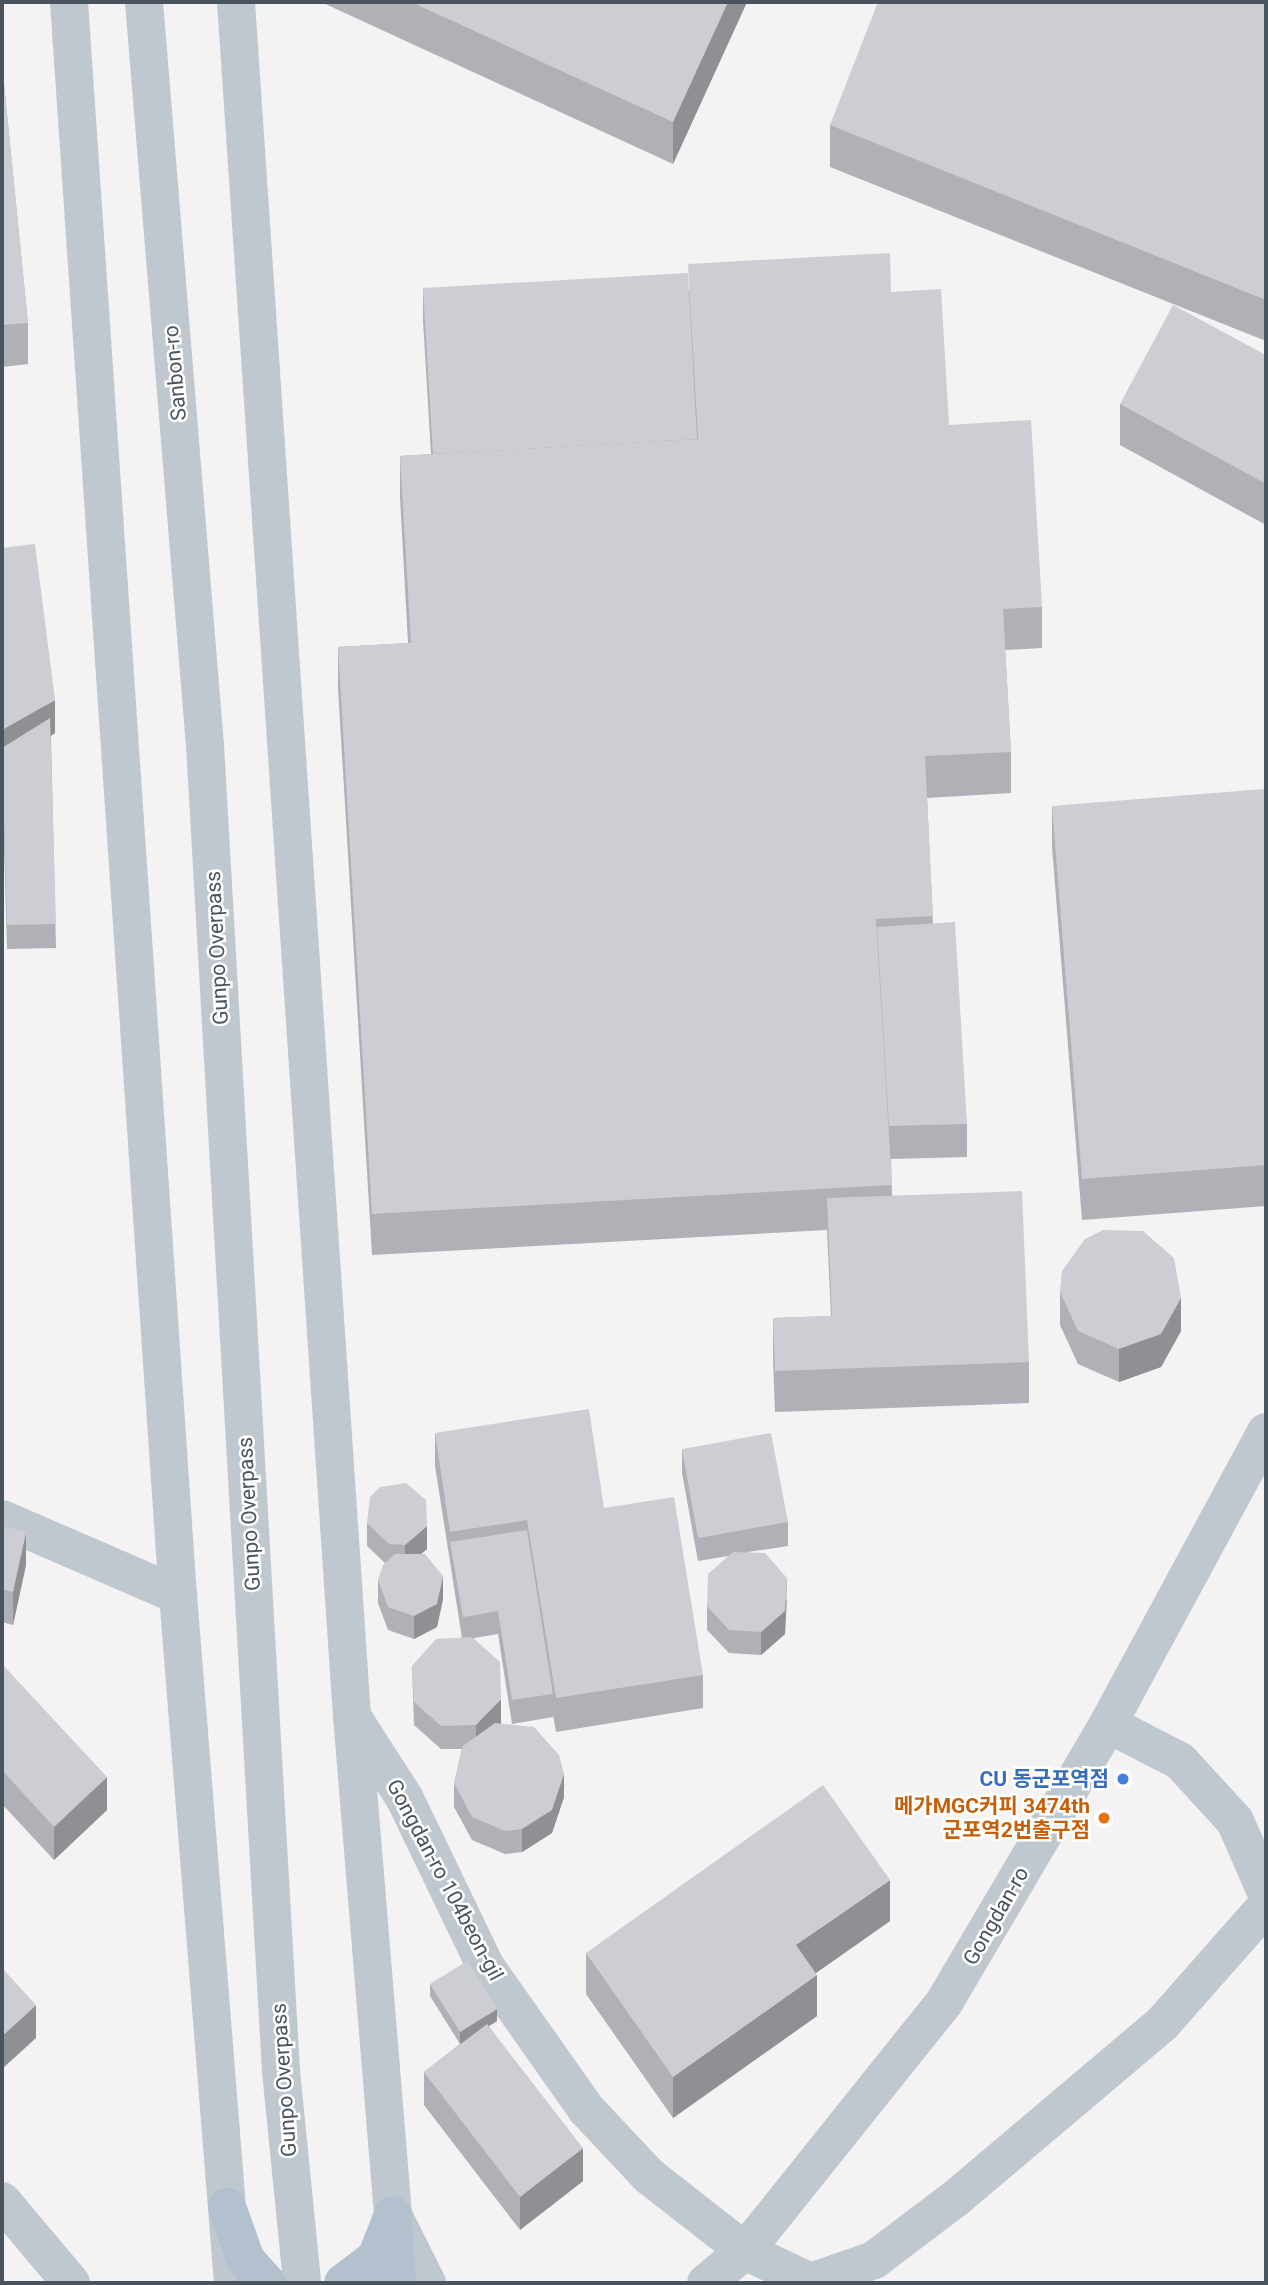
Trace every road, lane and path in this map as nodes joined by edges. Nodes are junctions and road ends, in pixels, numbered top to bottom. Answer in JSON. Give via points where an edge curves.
{"nodes":[{"id":1,"x":69,"y":2,"type":"edge"},
{"id":2,"x":144,"y":2,"type":"edge"},
{"id":3,"x":236,"y":2,"type":"edge"},
{"id":4,"x":205,"y":745,"type":"joint"},
{"id":5,"x":1266,"y":1433,"type":"edge"},
{"id":6,"x":2,"y":1519,"type":"edge"},
{"id":7,"x":178,"y":1595,"type":"junction"},
{"id":8,"x":352,"y":1716,"type":"junction"},
{"id":9,"x":1108,"y":1724,"type":"junction"},
{"id":10,"x":1266,"y":1892,"type":"edge"},
{"id":11,"x":1266,"y":1906,"type":"edge"},
{"id":12,"x":2,"y":2201,"type":"edge"},
{"id":13,"x":227,"y":2207,"type":"junction"},
{"id":14,"x":393,"y":2215,"type":"junction"},
{"id":15,"x":745,"y":2251,"type":"junction"},
{"id":16,"x":71,"y":2283,"type":"edge"},
{"id":17,"x":233,"y":2283,"type":"edge"},
{"id":18,"x":267,"y":2283,"type":"edge"},
{"id":19,"x":302,"y":2283,"type":"edge"},
{"id":20,"x":344,"y":2283,"type":"edge"},
{"id":21,"x":397,"y":2283,"type":"edge"},
{"id":22,"x":428,"y":2283,"type":"edge"},
{"id":23,"x":706,"y":2283,"type":"edge"}],
"edges":[{"from":1,"to":7,"type":"street"},
{"from":2,"to":4,"type":"street","name":"Sanbon-ro"},
{"from":3,"to":8,"type":"street"},
{"from":4,"to":19,"type":"street","name":"Gunpo Overpass","via":[[281,2071]]},
{"from":5,"to":9,"type":"street","name":"Gongdan-ro"},
{"from":6,"to":7,"type":"street"},
{"from":7,"to":13,"type":"street"},
{"from":8,"to":14,"type":"street"},
{"from":8,"to":15,"type":"street","name":"Gongdan-ro 104beon-gil","via":[[405,1799],[486,1967],[586,2109],[649,2176]]},
{"from":9,"to":10,"type":"street","via":[[1180,1761],[1235,1821]]},
{"from":9,"to":15,"type":"street","name":"Gongdan-ro","via":[[945,2001]]},
{"from":11,"to":15,"type":"street","name":"Gongdan-ro 104beon-gil","via":[[1162,2024],[874,2260],[811,2282]]},
{"from":12,"to":16,"type":"street"},
{"from":13,"to":17,"type":"street"},
{"from":13,"to":18,"type":"main road","via":[[246,2260]]},
{"from":14,"to":20,"type":"main road","via":[[376,2258]]},
{"from":14,"to":21,"type":"main road"},
{"from":14,"to":22,"type":"street"},
{"from":15,"to":23,"type":"street","name":"Gongdan-ro"}]}
